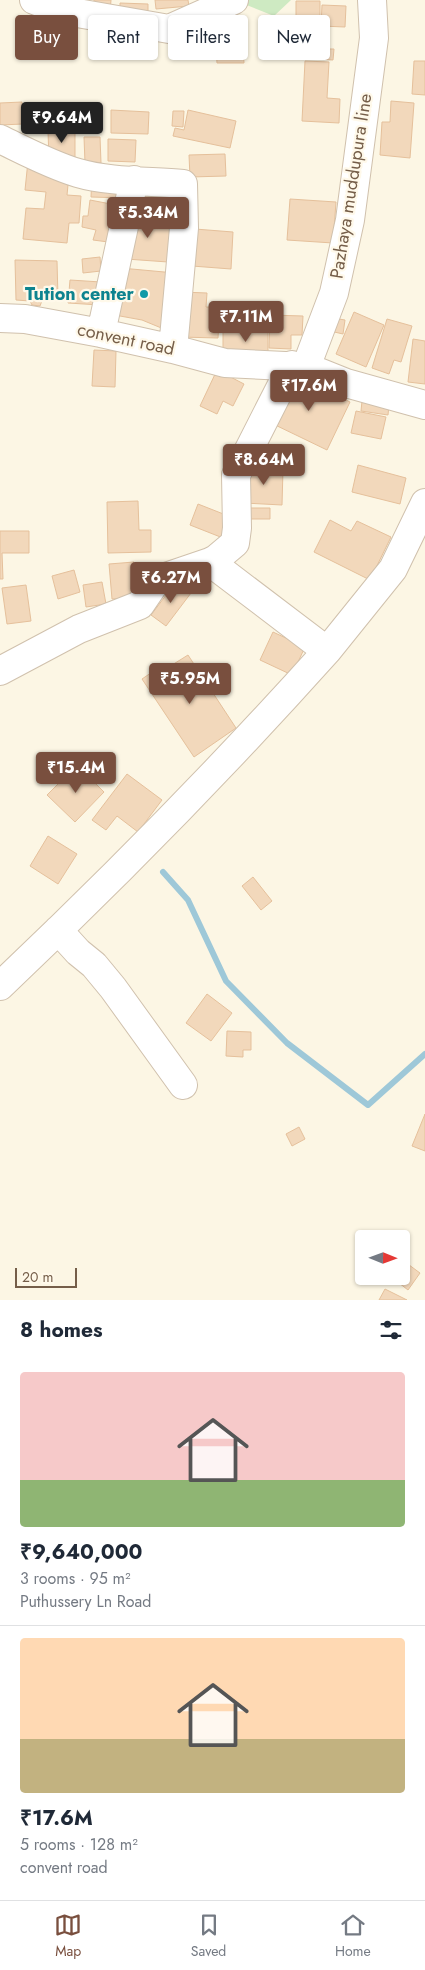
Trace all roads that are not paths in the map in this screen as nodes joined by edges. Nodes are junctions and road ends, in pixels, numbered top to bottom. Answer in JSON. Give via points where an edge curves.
{"nodes":[{"id":1,"x":34,"y":0,"type":"edge"},
{"id":2,"x":234,"y":0,"type":"edge"},
{"id":3,"x":372,"y":0,"type":"edge"},
{"id":4,"x":0,"y":139,"type":"edge"},
{"id":5,"x":134,"y":180,"type":"junction"},
{"id":6,"x":0,"y":318,"type":"edge"},
{"id":7,"x":101,"y":333,"type":"junction"},
{"id":8,"x":174,"y":349,"type":"junction"},
{"id":9,"x":299,"y":366,"type":"junction"},
{"id":10,"x":425,"y":405,"type":"edge"},
{"id":11,"x":425,"y":503,"type":"edge"},
{"id":12,"x":210,"y":562,"type":"junction"},
{"id":13,"x":327,"y":651,"type":"junction"},
{"id":14,"x":0,"y":670,"type":"edge"},
{"id":15,"x":58,"y":930,"type":"junction"},
{"id":16,"x":0,"y":986,"type":"edge"},
{"id":17,"x":183,"y":1084,"type":"dead end"}],
"edges":[{"from":1,"to":2,"type":"street","via":[[60,10],[169,29]]},
{"from":3,"to":9,"type":"street","name":"Pazhaya muddupura line","via":[[374,38],[350,220],[334,293]]},
{"from":4,"to":5,"type":"street","via":[[79,173]]},
{"from":5,"to":7,"type":"street"},
{"from":5,"to":8,"type":"street","via":[[183,184],[184,228]]},
{"from":6,"to":7,"type":"street","name":"convent road"},
{"from":7,"to":8,"type":"street","name":"convent road"},
{"from":8,"to":9,"type":"street","name":"convent road","via":[[225,363]]},
{"from":9,"to":10,"type":"street","name":"convent road"},
{"from":9,"to":12,"type":"street","name":"Pazhaya muddupura line","via":[[236,476],[237,528],[234,543]]},
{"from":11,"to":13,"type":"street","via":[[393,569]]},
{"from":12,"to":13,"type":"street"},
{"from":12,"to":14,"type":"street","name":"Pazhaya muddupura line","via":[[157,580],[140,604],[79,629]]},
{"from":13,"to":15,"type":"street","via":[[280,704]]},
{"from":15,"to":16,"type":"street"},
{"from":15,"to":17,"type":"street","via":[[113,988]]}]}
